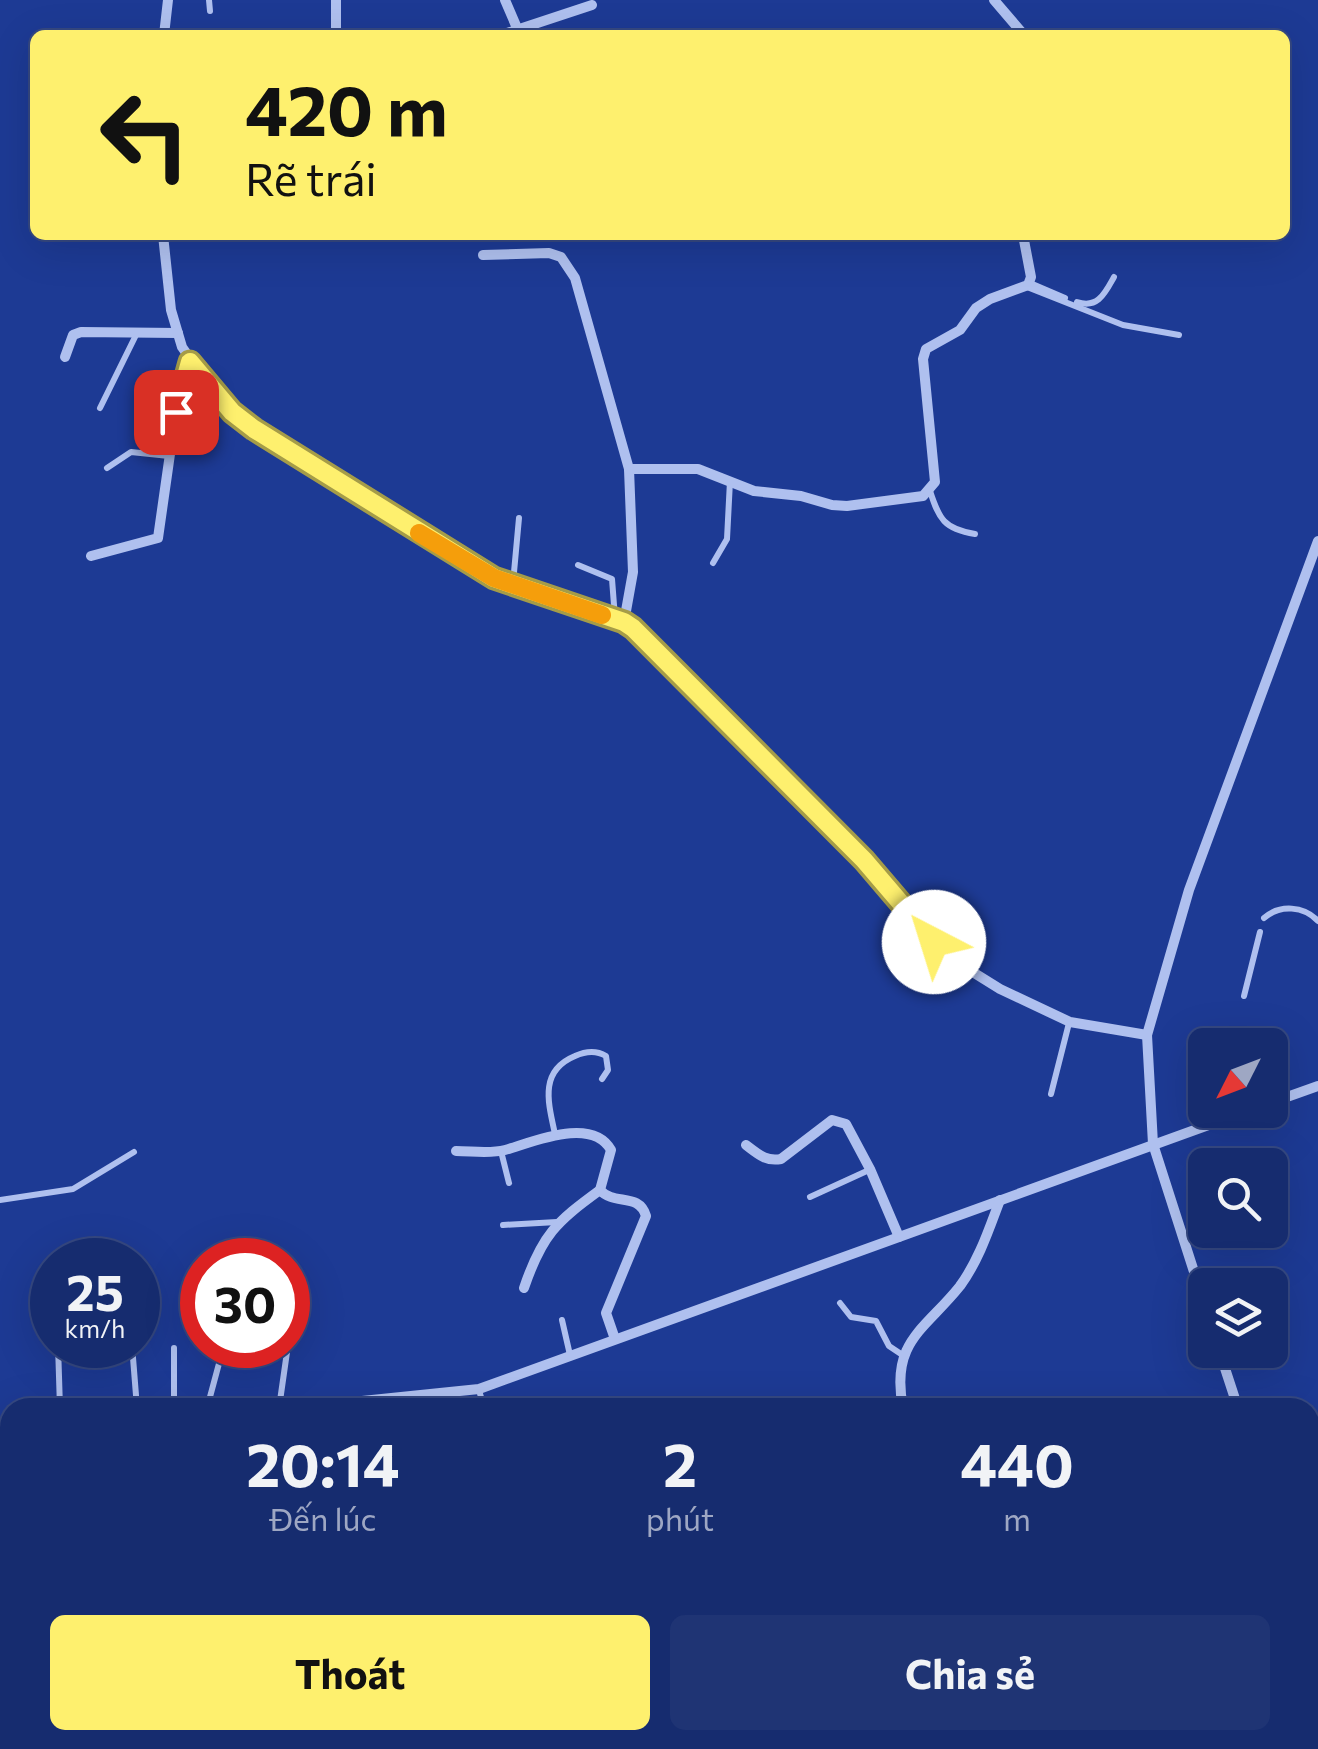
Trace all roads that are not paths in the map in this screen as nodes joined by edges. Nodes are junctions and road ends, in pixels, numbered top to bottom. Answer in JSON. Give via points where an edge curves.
{"nodes":[{"id":1,"x":168,"y":0,"type":"edge"},
{"id":2,"x":209,"y":0,"type":"edge"},
{"id":3,"x":336,"y":0,"type":"edge"},
{"id":4,"x":505,"y":0,"type":"edge"},
{"id":5,"x":994,"y":0,"type":"edge"},
{"id":6,"x":592,"y":4,"type":"dead end"},
{"id":7,"x":210,"y":10,"type":"dead end"},
{"id":8,"x":517,"y":28,"type":"junction"},
{"id":9,"x":165,"y":30,"type":"edge"},
{"id":10,"x":336,"y":30,"type":"edge"},
{"id":11,"x":512,"y":30,"type":"edge"},
{"id":12,"x":1020,"y":30,"type":"edge"},
{"id":13,"x":164,"y":240,"type":"edge"},
{"id":14,"x":1024,"y":240,"type":"edge"},
{"id":15,"x":482,"y":255,"type":"dead end"},
{"id":16,"x":1114,"y":277,"type":"dead end"},
{"id":17,"x":1028,"y":285,"type":"junction"},
{"id":18,"x":178,"y":333,"type":"junction"},
{"id":19,"x":136,"y":334,"type":"junction"},
{"id":20,"x":1179,"y":335,"type":"dead end"},
{"id":21,"x":66,"y":358,"type":"dead end"},
{"id":22,"x":190,"y":362,"type":"junction"},
{"id":23,"x":100,"y":408,"type":"dead end"},
{"id":24,"x":137,"y":410,"type":"dead end"},
{"id":25,"x":176,"y":412,"type":"junction"},
{"id":26,"x":169,"y":456,"type":"junction"},
{"id":27,"x":107,"y":468,"type":"dead end"},
{"id":28,"x":628,"y":468,"type":"junction"},
{"id":29,"x":730,"y":481,"type":"junction"},
{"id":30,"x":930,"y":491,"type":"junction"},
{"id":31,"x":519,"y":518,"type":"dead end"},
{"id":32,"x":975,"y":534,"type":"dead end"},
{"id":33,"x":1318,"y":541,"type":"edge"},
{"id":34,"x":91,"y":556,"type":"dead end"},
{"id":35,"x":714,"y":563,"type":"dead end"},
{"id":36,"x":578,"y":565,"type":"dead end"},
{"id":37,"x":512,"y":585,"type":"junction"},
{"id":38,"x":620,"y":620,"type":"junction"},
{"id":39,"x":1264,"y":918,"type":"dead end"},
{"id":40,"x":1318,"y":922,"type":"edge"},
{"id":41,"x":1260,"y":932,"type":"dead end"},
{"id":42,"x":1244,"y":996,"type":"dead end"},
{"id":43,"x":1070,"y":1022,"type":"junction"},
{"id":44,"x":1147,"y":1035,"type":"junction"},
{"id":45,"x":602,"y":1079,"type":"dead end"},
{"id":46,"x":1318,"y":1086,"type":"edge"},
{"id":47,"x":1051,"y":1094,"type":"dead end"},
{"id":48,"x":1288,"y":1097,"type":"edge"},
{"id":49,"x":1199,"y":1128,"type":"edge"},
{"id":50,"x":555,"y":1134,"type":"junction"},
{"id":51,"x":1153,"y":1144,"type":"junction"},
{"id":52,"x":746,"y":1145,"type":"dead end"},
{"id":53,"x":456,"y":1151,"type":"dead end"},
{"id":54,"x":501,"y":1151,"type":"junction"},
{"id":55,"x":134,"y":1152,"type":"dead end"},
{"id":56,"x":870,"y":1169,"type":"junction"},
{"id":57,"x":509,"y":1183,"type":"dead end"},
{"id":58,"x":600,"y":1190,"type":"junction"},
{"id":59,"x":810,"y":1197,"type":"dead end"},
{"id":60,"x":0,"y":1200,"type":"edge"},
{"id":61,"x":1000,"y":1200,"type":"junction"},
{"id":62,"x":557,"y":1222,"type":"junction"},
{"id":63,"x":503,"y":1225,"type":"dead end"},
{"id":64,"x":899,"y":1237,"type":"junction"},
{"id":65,"x":1193,"y":1268,"type":"edge"},
{"id":66,"x":524,"y":1288,"type":"dead end"},
{"id":67,"x":840,"y":1302,"type":"dead end"},
{"id":68,"x":562,"y":1320,"type":"dead end"},
{"id":69,"x":614,"y":1339,"type":"junction"},
{"id":70,"x":174,"y":1348,"type":"dead end"},
{"id":71,"x":570,"y":1356,"type":"junction"},
{"id":72,"x":904,"y":1356,"type":"junction"},
{"id":73,"x":59,"y":1368,"type":"edge"},
{"id":74,"x":134,"y":1368,"type":"edge"},
{"id":75,"x":218,"y":1368,"type":"edge"},
{"id":76,"x":285,"y":1368,"type":"edge"},
{"id":77,"x":1225,"y":1368,"type":"edge"},
{"id":78,"x":479,"y":1388,"type":"junction"},
{"id":79,"x":60,"y":1398,"type":"edge"},
{"id":80,"x":136,"y":1398,"type":"edge"},
{"id":81,"x":174,"y":1398,"type":"edge"},
{"id":82,"x":210,"y":1398,"type":"edge"},
{"id":83,"x":280,"y":1398,"type":"edge"},
{"id":84,"x":386,"y":1398,"type":"edge"},
{"id":85,"x":482,"y":1398,"type":"edge"},
{"id":86,"x":900,"y":1398,"type":"edge"},
{"id":87,"x":1235,"y":1398,"type":"edge"}],
"edges":[{"from":1,"to":9,"type":"street"},
{"from":2,"to":7,"type":"lane"},
{"from":3,"to":10,"type":"street"},
{"from":4,"to":8,"type":"street"},
{"from":5,"to":12,"type":"street"},
{"from":6,"to":8,"type":"street"},
{"from":8,"to":11,"type":"street"},
{"from":13,"to":18,"type":"street"},
{"from":14,"to":17,"type":"street"},
{"from":15,"to":28,"type":"street","via":[[549,253],[568,265]]},
{"from":16,"to":17,"type":"lane","via":[[1104,296],[1088,304]]},
{"from":17,"to":20,"type":"lane","via":[[1123,325]]},
{"from":17,"to":30,"type":"street","via":[[990,299],[960,330],[926,349],[935,482]]},
{"from":18,"to":19,"type":"street"},
{"from":18,"to":22,"type":"street"},
{"from":19,"to":21,"type":"street","via":[[74,334]]},
{"from":19,"to":23,"type":"lane"},
{"from":22,"to":25,"type":"street"},
{"from":22,"to":37,"type":"street","via":[[254,429]]},
{"from":24,"to":25,"type":"lane"},
{"from":25,"to":26,"type":"street"},
{"from":26,"to":27,"type":"lane","via":[[131,452]]},
{"from":26,"to":34,"type":"street","via":[[158,538]]},
{"from":28,"to":29,"type":"street","via":[[698,470]]},
{"from":28,"to":38,"type":"street","via":[[633,572]]},
{"from":29,"to":30,"type":"street","via":[[847,506]]},
{"from":29,"to":35,"type":"lane","via":[[727,538]]},
{"from":30,"to":32,"type":"lane","via":[[944,524]]},
{"from":31,"to":37,"type":"lane"},
{"from":33,"to":44,"type":"street","via":[[1189,890]]},
{"from":36,"to":38,"type":"lane","via":[[612,579]]},
{"from":37,"to":38,"type":"street"},
{"from":38,"to":43,"type":"street","via":[[864,860],[955,961]]},
{"from":39,"to":40,"type":"lane","via":[[1275,910],[1299,909]]},
{"from":41,"to":42,"type":"lane"},
{"from":43,"to":44,"type":"street"},
{"from":43,"to":47,"type":"lane"},
{"from":44,"to":51,"type":"street"},
{"from":45,"to":50,"type":"lane","via":[[608,1062],[599,1052],[554,1069],[548,1103]]},
{"from":46,"to":48,"type":"street"},
{"from":49,"to":51,"type":"street"},
{"from":50,"to":54,"type":"street"},
{"from":50,"to":58,"type":"street","via":[[605,1141],[610,1150]]},
{"from":51,"to":61,"type":"street"},
{"from":51,"to":65,"type":"street"},
{"from":52,"to":56,"type":"street","via":[[772,1161],[782,1159],[824,1124],[839,1120],[852,1130]]},
{"from":53,"to":54,"type":"street"},
{"from":54,"to":57,"type":"lane"},
{"from":55,"to":60,"type":"lane","via":[[72,1188]]},
{"from":56,"to":59,"type":"lane"},
{"from":56,"to":64,"type":"street"},
{"from":58,"to":62,"type":"street"},
{"from":58,"to":69,"type":"street","via":[[636,1201],[646,1216],[606,1314]]},
{"from":61,"to":64,"type":"street"},
{"from":61,"to":72,"type":"street","via":[[976,1261],[918,1329]]},
{"from":62,"to":63,"type":"lane"},
{"from":62,"to":66,"type":"street"},
{"from":64,"to":69,"type":"street"},
{"from":67,"to":72,"type":"lane","via":[[851,1318],[876,1321],[889,1346]]},
{"from":68,"to":71,"type":"lane"},
{"from":69,"to":71,"type":"street"},
{"from":70,"to":81,"type":"lane"},
{"from":71,"to":78,"type":"street"},
{"from":72,"to":86,"type":"street"},
{"from":73,"to":79,"type":"lane"},
{"from":74,"to":80,"type":"lane"},
{"from":75,"to":82,"type":"lane"},
{"from":76,"to":83,"type":"lane"},
{"from":77,"to":87,"type":"street"},
{"from":78,"to":84,"type":"street"},
{"from":78,"to":85,"type":"lane"}]}
